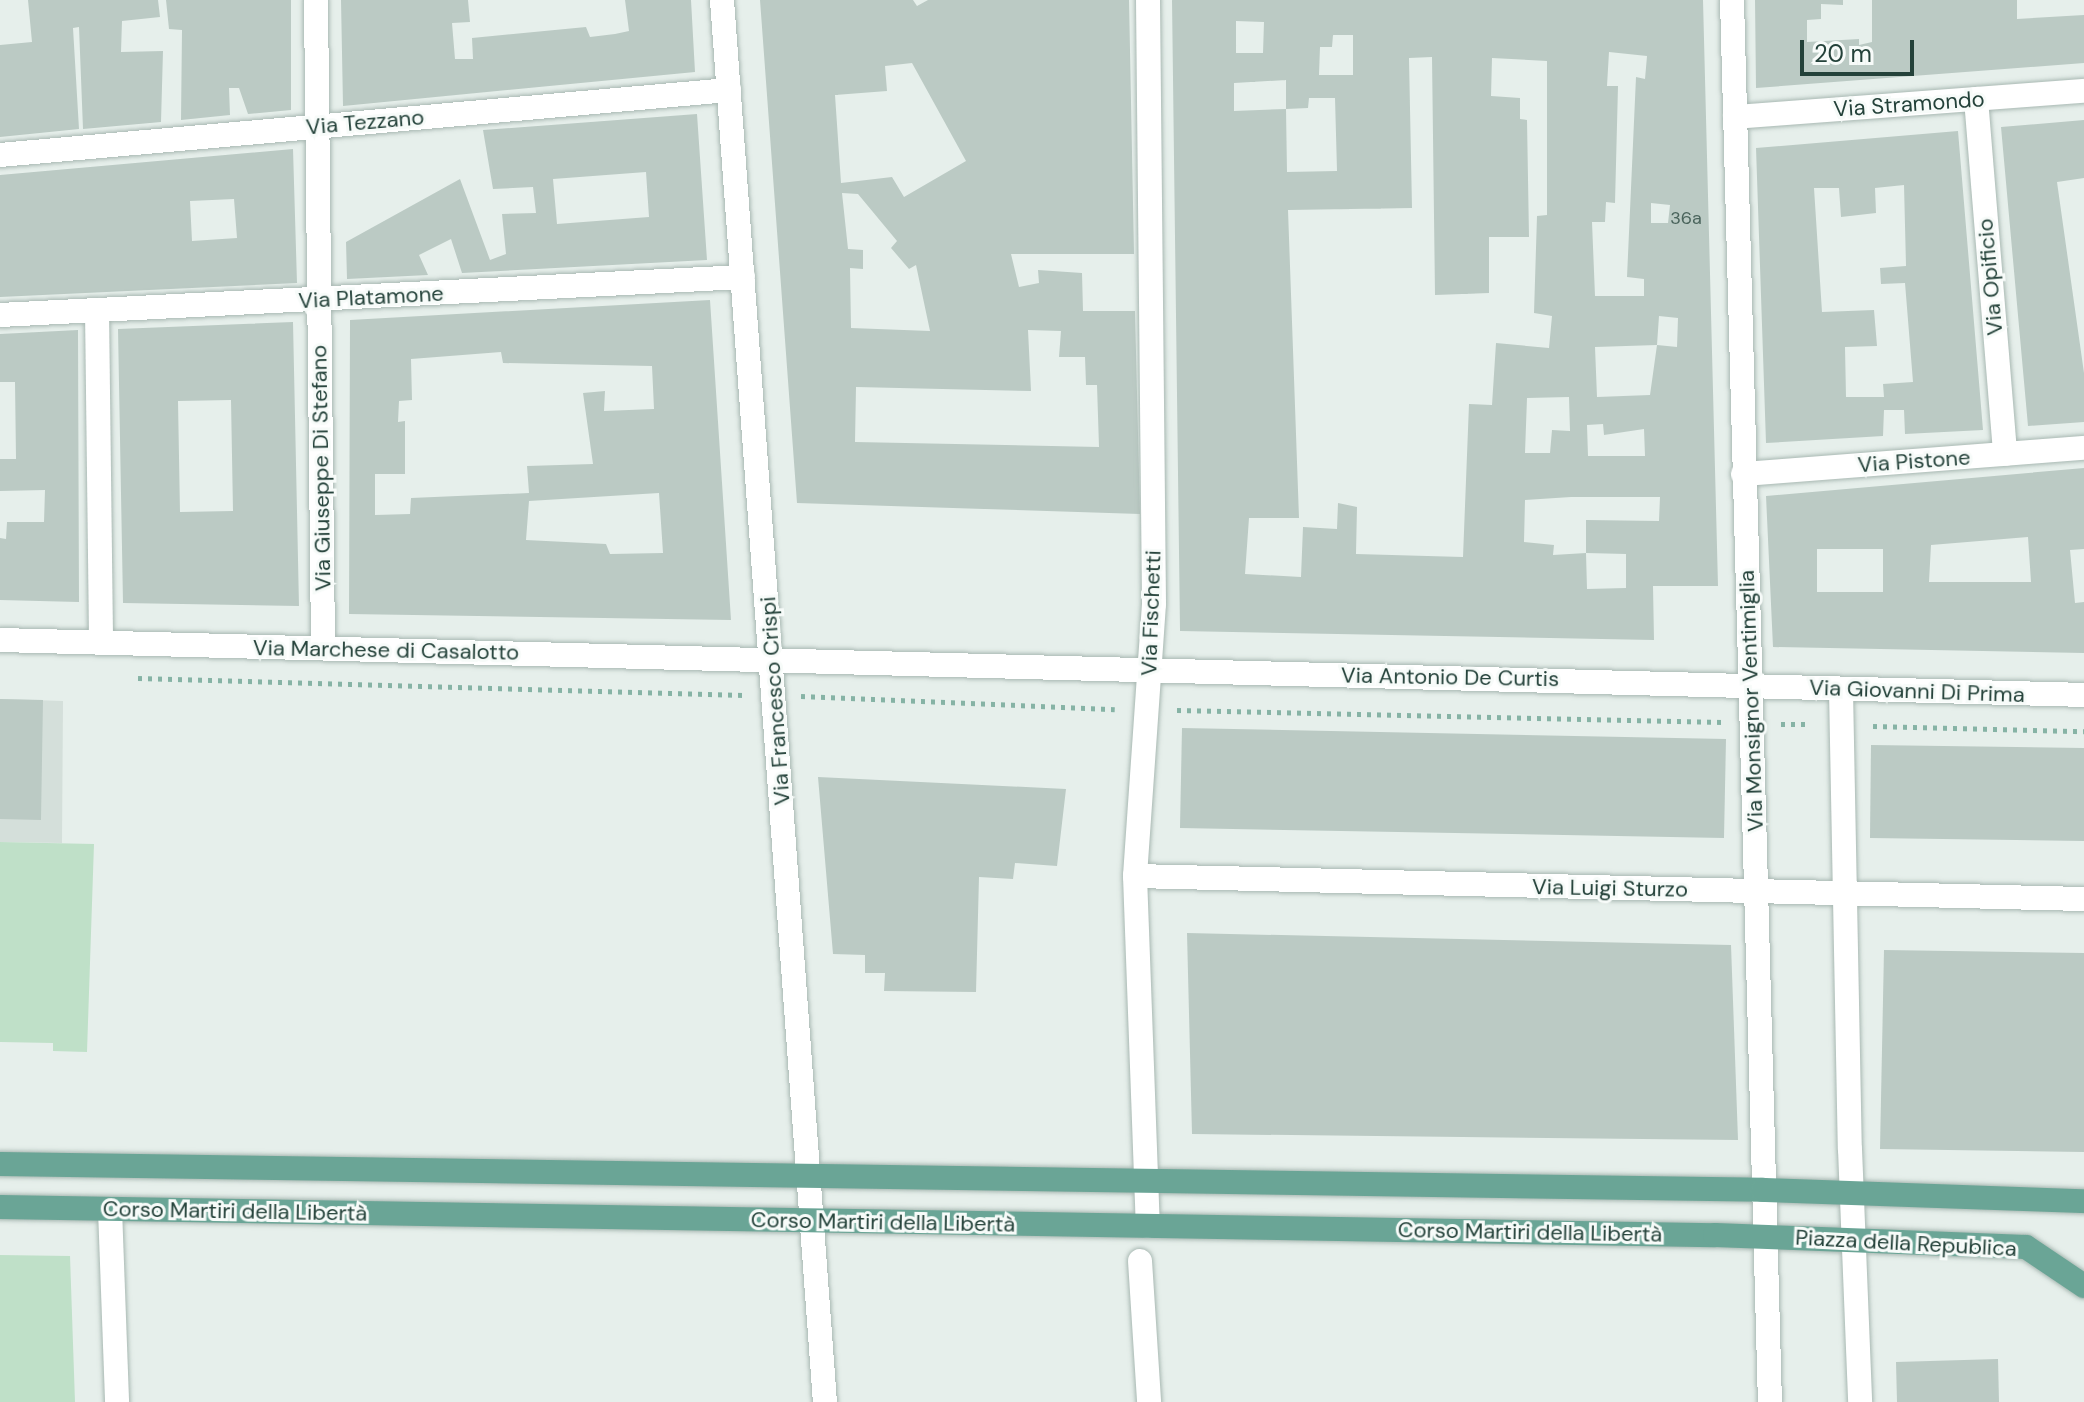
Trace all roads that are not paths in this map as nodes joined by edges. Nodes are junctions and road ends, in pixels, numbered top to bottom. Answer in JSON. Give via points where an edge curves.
{"nodes":[{"id":1,"x":316,"y":0,"type":"edge"},
{"id":2,"x":722,"y":0,"type":"edge"},
{"id":3,"x":1148,"y":0,"type":"edge"},
{"id":4,"x":1732,"y":0,"type":"edge"},
{"id":5,"x":729,"y":90,"type":"junction"},
{"id":6,"x":2084,"y":91,"type":"edge"},
{"id":7,"x":1976,"y":99,"type":"junction"},
{"id":8,"x":1735,"y":117,"type":"junction"},
{"id":9,"x":318,"y":127,"type":"junction"},
{"id":10,"x":0,"y":155,"type":"edge"},
{"id":11,"x":743,"y":277,"type":"junction"},
{"id":12,"x":319,"y":300,"type":"junction"},
{"id":13,"x":97,"y":310,"type":"junction"},
{"id":14,"x":0,"y":315,"type":"edge"},
{"id":15,"x":2084,"y":448,"type":"edge"},
{"id":16,"x":2005,"y":454,"type":"junction"},
{"id":17,"x":1743,"y":474,"type":"junction"},
{"id":18,"x":0,"y":640,"type":"edge"},
{"id":19,"x":101,"y":643,"type":"junction"},
{"id":20,"x":323,"y":648,"type":"junction"},
{"id":21,"x":772,"y":659,"type":"junction"},
{"id":22,"x":1149,"y":669,"type":"junction"},
{"id":23,"x":1750,"y":684,"type":"junction"},
{"id":24,"x":1841,"y":690,"type":"junction"},
{"id":25,"x":2084,"y":695,"type":"edge"},
{"id":26,"x":1135,"y":876,"type":"junction"},
{"id":27,"x":1757,"y":891,"type":"junction"},
{"id":28,"x":1844,"y":893,"type":"junction"},
{"id":29,"x":2084,"y":899,"type":"edge"},
{"id":30,"x":0,"y":1164,"type":"edge"},
{"id":31,"x":810,"y":1176,"type":"junction"},
{"id":32,"x":1147,"y":1180,"type":"junction"},
{"id":33,"x":1763,"y":1190,"type":"junction"},
{"id":34,"x":1852,"y":1193,"type":"junction"},
{"id":35,"x":2084,"y":1201,"type":"edge"},
{"id":36,"x":0,"y":1207,"type":"edge"},
{"id":37,"x":110,"y":1209,"type":"junction"},
{"id":38,"x":814,"y":1221,"type":"junction"},
{"id":39,"x":1148,"y":1226,"type":"junction"},
{"id":40,"x":1765,"y":1237,"type":"junction"},
{"id":41,"x":1854,"y":1240,"type":"junction"},
{"id":42,"x":1140,"y":1261,"type":"dead end"},
{"id":43,"x":2084,"y":1286,"type":"edge"},
{"id":44,"x":117,"y":1402,"type":"edge"},
{"id":45,"x":825,"y":1402,"type":"edge"},
{"id":46,"x":1149,"y":1402,"type":"edge"},
{"id":47,"x":1770,"y":1402,"type":"edge"},
{"id":48,"x":1860,"y":1402,"type":"edge"}],
"edges":[{"from":1,"to":9,"type":"street","name":"Via Giuseppe Di Stefano"},
{"from":2,"to":5,"type":"street","name":"Via Francesco Crispi"},
{"from":3,"to":22,"type":"street","name":"Via Fischetti","via":[[1154,604]]},
{"from":4,"to":8,"type":"street","name":"Via Monsignor Ventimiglia"},
{"from":5,"to":9,"type":"street","name":"Via Tezzano"},
{"from":5,"to":11,"type":"street","name":"Via Francesco Crispi"},
{"from":6,"to":7,"type":"street","name":"Via Stramondo"},
{"from":7,"to":8,"type":"street","name":"Via Stramondo"},
{"from":7,"to":16,"type":"street","name":"Via Opificio"},
{"from":8,"to":17,"type":"street","name":"Via Monsignor Ventimiglia"},
{"from":9,"to":10,"type":"street","name":"Via Tezzano"},
{"from":9,"to":12,"type":"street","name":"Via Giuseppe Di Stefano"},
{"from":11,"to":12,"type":"street","name":"Via Platamone"},
{"from":11,"to":21,"type":"street","name":"Via Francesco Crispi"},
{"from":12,"to":13,"type":"street","name":"Via Platamone"},
{"from":12,"to":20,"type":"street","name":"Via Giuseppe Di Stefano"},
{"from":13,"to":14,"type":"street","name":"Via Platamone"},
{"from":13,"to":19,"type":"street"},
{"from":15,"to":16,"type":"street","name":"Via Pistone"},
{"from":16,"to":17,"type":"street","name":"Via Pistone"},
{"from":17,"to":23,"type":"street","name":"Via Monsignor Ventimiglia"},
{"from":18,"to":19,"type":"street","name":"Via Marchese di Casalotto"},
{"from":19,"to":20,"type":"street","name":"Via Marchese di Casalotto"},
{"from":20,"to":21,"type":"street","name":"Via Marchese di Casalotto"},
{"from":21,"to":22,"type":"street","name":"Via Marchese di Casalotto"},
{"from":21,"to":31,"type":"street","name":"Via Francesco Crispi"},
{"from":22,"to":23,"type":"street","name":"Via Antonio De Curtis"},
{"from":22,"to":26,"type":"street","name":"Via Fischetti"},
{"from":23,"to":24,"type":"street","name":"Via Giovanni Di Prima"},
{"from":23,"to":27,"type":"street","name":"Via Monsignor Ventimiglia"},
{"from":24,"to":25,"type":"street","name":"Via Giovanni Di Prima"},
{"from":24,"to":28,"type":"street"},
{"from":26,"to":27,"type":"street","name":"Via Luigi Sturzo"},
{"from":26,"to":32,"type":"street","name":"Via Fischetti"},
{"from":27,"to":28,"type":"street","name":"Via Luigi Sturzo"},
{"from":27,"to":33,"type":"street","name":"Via Monsignor Ventimiglia"},
{"from":28,"to":29,"type":"street","name":"Via Luigi Sturzo"},
{"from":28,"to":34,"type":"street"},
{"from":30,"to":31,"type":"main road","name":"Corso Martiri della Libertà"},
{"from":31,"to":32,"type":"main road","name":"Corso Martiri della Libertà"},
{"from":31,"to":38,"type":"street","name":"Via Francesco Crispi"},
{"from":32,"to":33,"type":"main road","name":"Corso Martiri della Libertà"},
{"from":32,"to":39,"type":"street","name":"Via Fischetti"},
{"from":33,"to":34,"type":"main road","name":"Piazza della Republica"},
{"from":33,"to":40,"type":"street","name":"Via Monsignor Ventimiglia"},
{"from":34,"to":35,"type":"main road","name":"Piazza della Republica"},
{"from":34,"to":41,"type":"street"},
{"from":36,"to":37,"type":"main road","name":"Corso Martiri della Libertà"},
{"from":37,"to":38,"type":"main road","name":"Corso Martiri della Libertà"},
{"from":37,"to":44,"type":"street"},
{"from":38,"to":39,"type":"main road","name":"Corso Martiri della Libertà"},
{"from":38,"to":45,"type":"street","name":"Via Francesco Crispi"},
{"from":39,"to":40,"type":"main road","name":"Corso Martiri della Libertà"},
{"from":40,"to":41,"type":"main road","name":"Piazza della Republica"},
{"from":40,"to":47,"type":"street","name":"Via Monsignor Ventimiglia"},
{"from":41,"to":43,"type":"main road","name":"Piazza della Republica","via":[[2026,1247]]},
{"from":41,"to":48,"type":"street"},
{"from":42,"to":46,"type":"street"}]}
